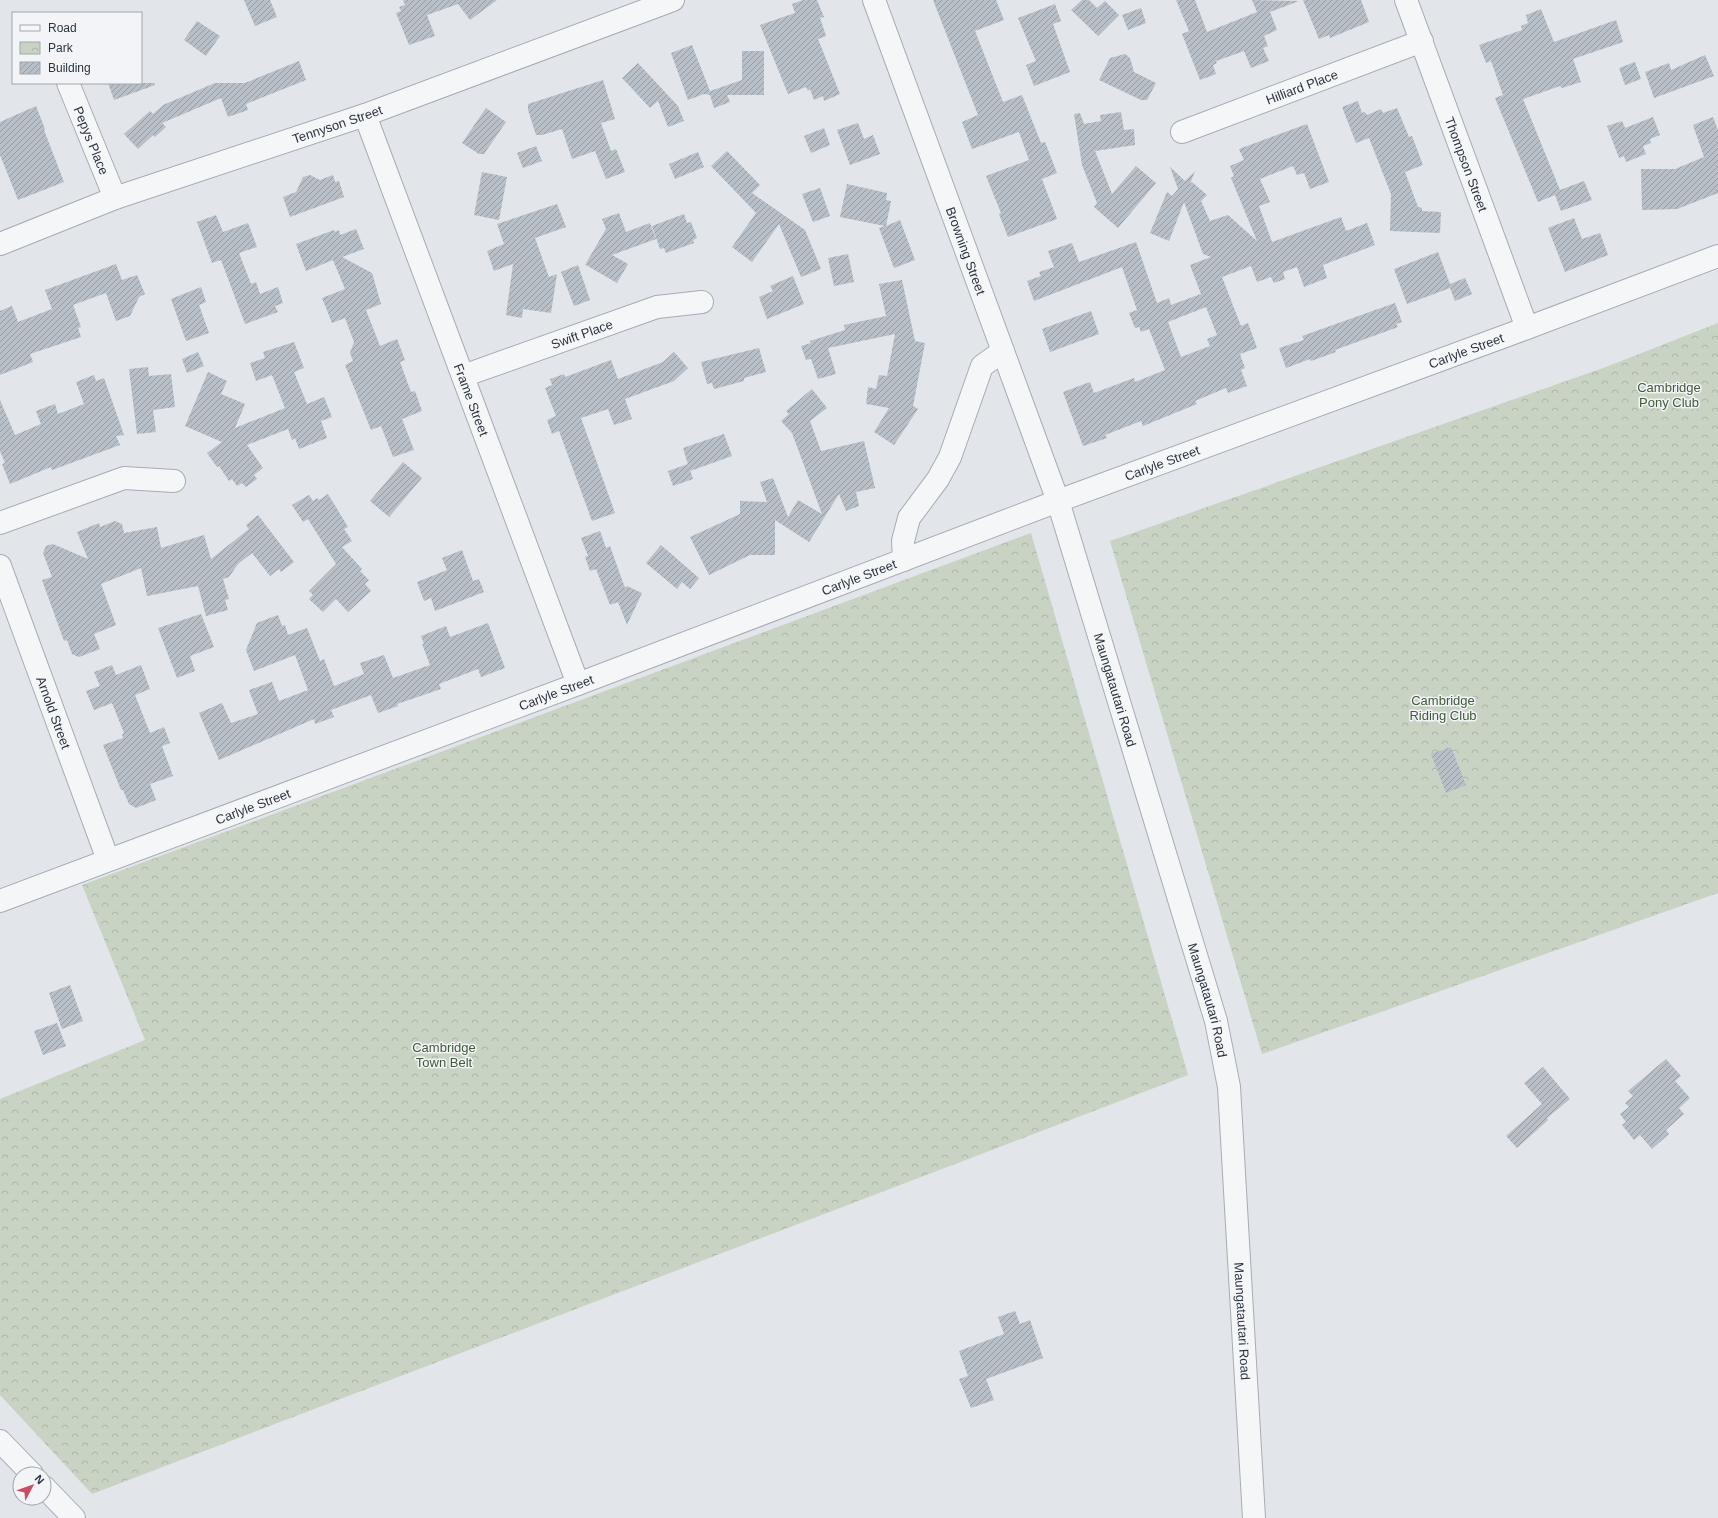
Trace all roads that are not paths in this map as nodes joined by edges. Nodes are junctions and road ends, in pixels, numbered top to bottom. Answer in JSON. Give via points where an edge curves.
{"nodes":[{"id":1,"x":673,"y":0,"type":"edge"},
{"id":2,"x":874,"y":0,"type":"edge"},
{"id":3,"x":1406,"y":0,"type":"edge"},
{"id":4,"x":1422,"y":41,"type":"junction"},
{"id":5,"x":68,"y":84,"type":"edge"},
{"id":6,"x":366,"y":115,"type":"junction"},
{"id":7,"x":1182,"y":132,"type":"dead end"},
{"id":8,"x":115,"y":198,"type":"junction"},
{"id":9,"x":0,"y":244,"type":"edge"},
{"id":10,"x":1718,"y":256,"type":"edge"},
{"id":11,"x":702,"y":302,"type":"dead end"},
{"id":12,"x":1527,"y":328,"type":"junction"},
{"id":13,"x":1003,"y":351,"type":"junction"},
{"id":14,"x":463,"y":376,"type":"junction"},
{"id":15,"x":174,"y":481,"type":"dead end"},
{"id":16,"x":1058,"y":501,"type":"junction"},
{"id":17,"x":0,"y":523,"type":"edge"},
{"id":18,"x":904,"y":560,"type":"junction"},
{"id":19,"x":0,"y":566,"type":"edge"},
{"id":20,"x":578,"y":684,"type":"junction"},
{"id":21,"x":108,"y":860,"type":"junction"},
{"id":22,"x":0,"y":901,"type":"edge"},
{"id":23,"x":0,"y":1441,"type":"edge"},
{"id":24,"x":24,"y":1466,"type":"edge"},
{"id":25,"x":52,"y":1495,"type":"edge"},
{"id":26,"x":74,"y":1518,"type":"edge"},
{"id":27,"x":1254,"y":1518,"type":"edge"}],
"edges":[{"from":1,"to":6,"type":"street","name":"Tennyson Street"},
{"from":2,"to":13,"type":"street","name":"Browning Street"},
{"from":3,"to":4,"type":"street","name":"Thompson Street"},
{"from":4,"to":7,"type":"street","name":"Hilliard Place"},
{"from":4,"to":12,"type":"street","name":"Thompson Street"},
{"from":5,"to":8,"type":"street","name":"Pepys Place"},
{"from":6,"to":8,"type":"street","name":"Tennyson Street"},
{"from":6,"to":14,"type":"street","name":"Frame Street"},
{"from":8,"to":9,"type":"street","name":"Tennyson Street"},
{"from":10,"to":12,"type":"street","name":"Carlyle Street"},
{"from":11,"to":14,"type":"street","name":"Swift Place","via":[[657,307]]},
{"from":12,"to":16,"type":"street","name":"Carlyle Street"},
{"from":13,"to":16,"type":"street","name":"Browning Street"},
{"from":13,"to":18,"type":"street","via":[[982,366],[950,457],[938,479],[909,518],[903,541]]},
{"from":14,"to":20,"type":"street","name":"Frame Street"},
{"from":15,"to":17,"type":"street","via":[[124,478]]},
{"from":16,"to":18,"type":"street","name":"Carlyle Street"},
{"from":16,"to":27,"type":"street","name":"Maungatautari Road","via":[[1216,1021],[1227,1080],[1233,1142]]},
{"from":18,"to":20,"type":"street","name":"Carlyle Street"},
{"from":19,"to":21,"type":"street","name":"Arnold Street"},
{"from":20,"to":21,"type":"street","name":"Carlyle Street"},
{"from":21,"to":22,"type":"street","name":"Carlyle Street"},
{"from":23,"to":24,"type":"street"},
{"from":25,"to":26,"type":"street"}]}
